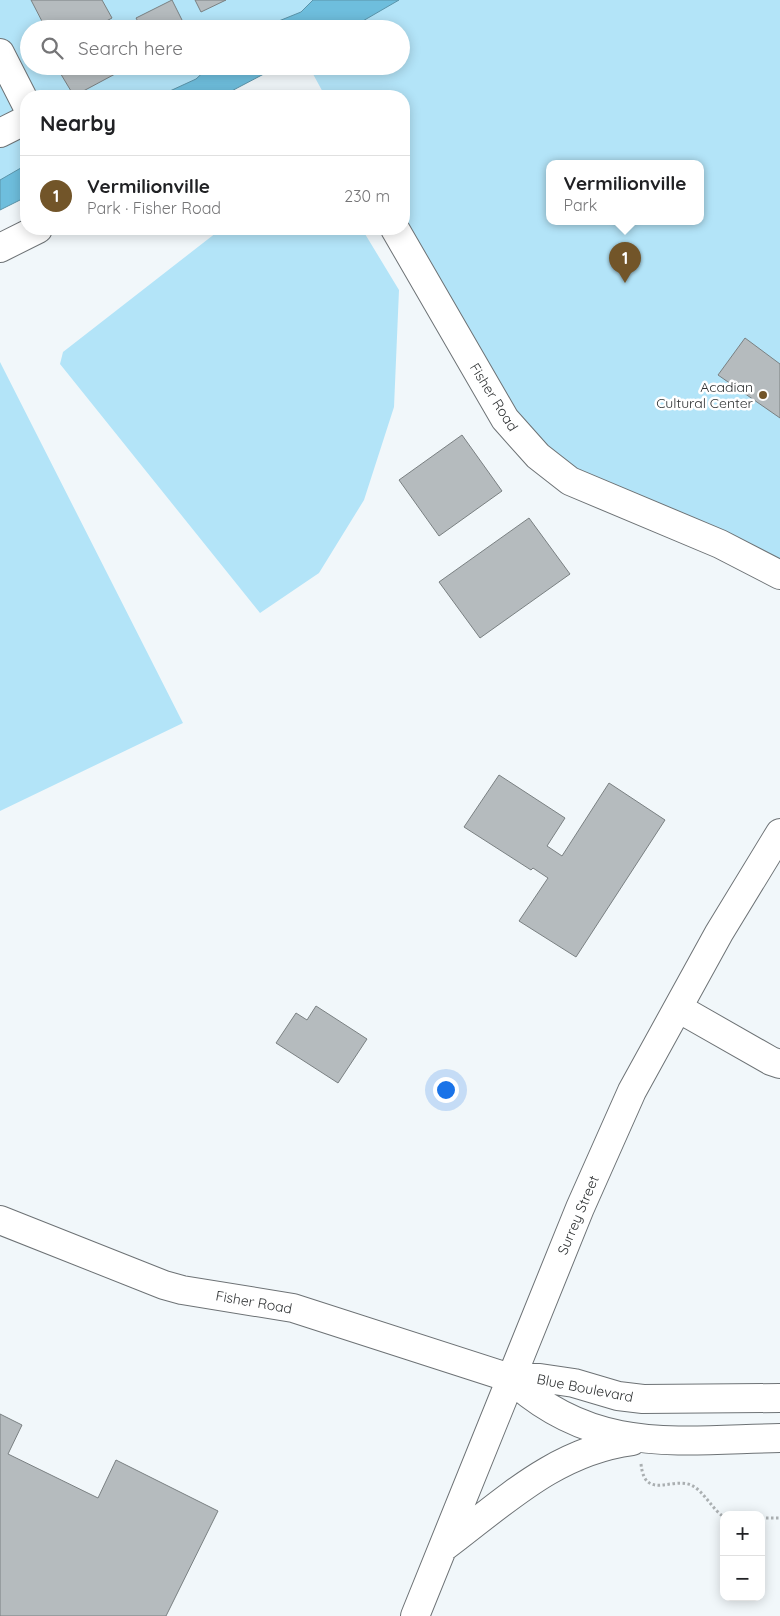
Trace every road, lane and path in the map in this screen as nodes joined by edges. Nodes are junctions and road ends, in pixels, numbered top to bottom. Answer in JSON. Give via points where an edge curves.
{"nodes":[{"id":1,"x":0,"y":53,"type":"edge"},
{"id":2,"x":20,"y":92,"type":"edge"},
{"id":3,"x":20,"y":123,"type":"edge"},
{"id":4,"x":0,"y":133,"type":"edge"},
{"id":5,"x":26,"y":235,"type":"edge"},
{"id":6,"x":398,"y":235,"type":"edge"},
{"id":7,"x":0,"y":248,"type":"edge"},
{"id":8,"x":780,"y":575,"type":"edge"},
{"id":9,"x":780,"y":833,"type":"edge"},
{"id":10,"x":678,"y":1008,"type":"junction"},
{"id":11,"x":780,"y":1064,"type":"edge"},
{"id":12,"x":0,"y":1220,"type":"edge"},
{"id":13,"x":510,"y":1378,"type":"junction"},
{"id":14,"x":780,"y":1398,"type":"edge"},
{"id":15,"x":780,"y":1438,"type":"edge"},
{"id":16,"x":642,"y":1448,"type":"junction"},
{"id":17,"x":720,"y":1513,"type":"edge"},
{"id":18,"x":765,"y":1518,"type":"edge"},
{"id":19,"x":780,"y":1518,"type":"edge"},
{"id":20,"x":442,"y":1548,"type":"junction"},
{"id":21,"x":415,"y":1616,"type":"edge"}],
"edges":[{"from":1,"to":2,"type":"street"},
{"from":3,"to":4,"type":"street"},
{"from":5,"to":7,"type":"street"},
{"from":6,"to":8,"type":"street","name":"Fisher Road","via":[[505,419],[538,456],[570,481],[720,544]]},
{"from":9,"to":10,"type":"street","name":"Surrey Street"},
{"from":10,"to":11,"type":"street"},
{"from":10,"to":13,"type":"street","name":"Surrey Street","via":[[632,1091]]},
{"from":12,"to":13,"type":"street","name":"Fisher Road","via":[[182,1290],[293,1308]]},
{"from":13,"to":14,"type":"street","name":"Blue Boulevard","via":[[567,1382],[618,1396],[643,1399]]},
{"from":13,"to":16,"type":"street","name":"Blue Boulevard","via":[[532,1398],[558,1414],[584,1426],[620,1436]]},
{"from":13,"to":20,"type":"street","name":"Surrey Street"},
{"from":15,"to":16,"type":"street","name":"Blue Boulevard"},
{"from":16,"to":17,"type":"path","via":[[642,1474],[647,1483],[694,1487]]},
{"from":16,"to":20,"type":"street","name":"Blue Boulevard","via":[[588,1450],[554,1466],[511,1494]]},
{"from":18,"to":19,"type":"path"},
{"from":20,"to":21,"type":"street","name":"Surrey Street"}]}
